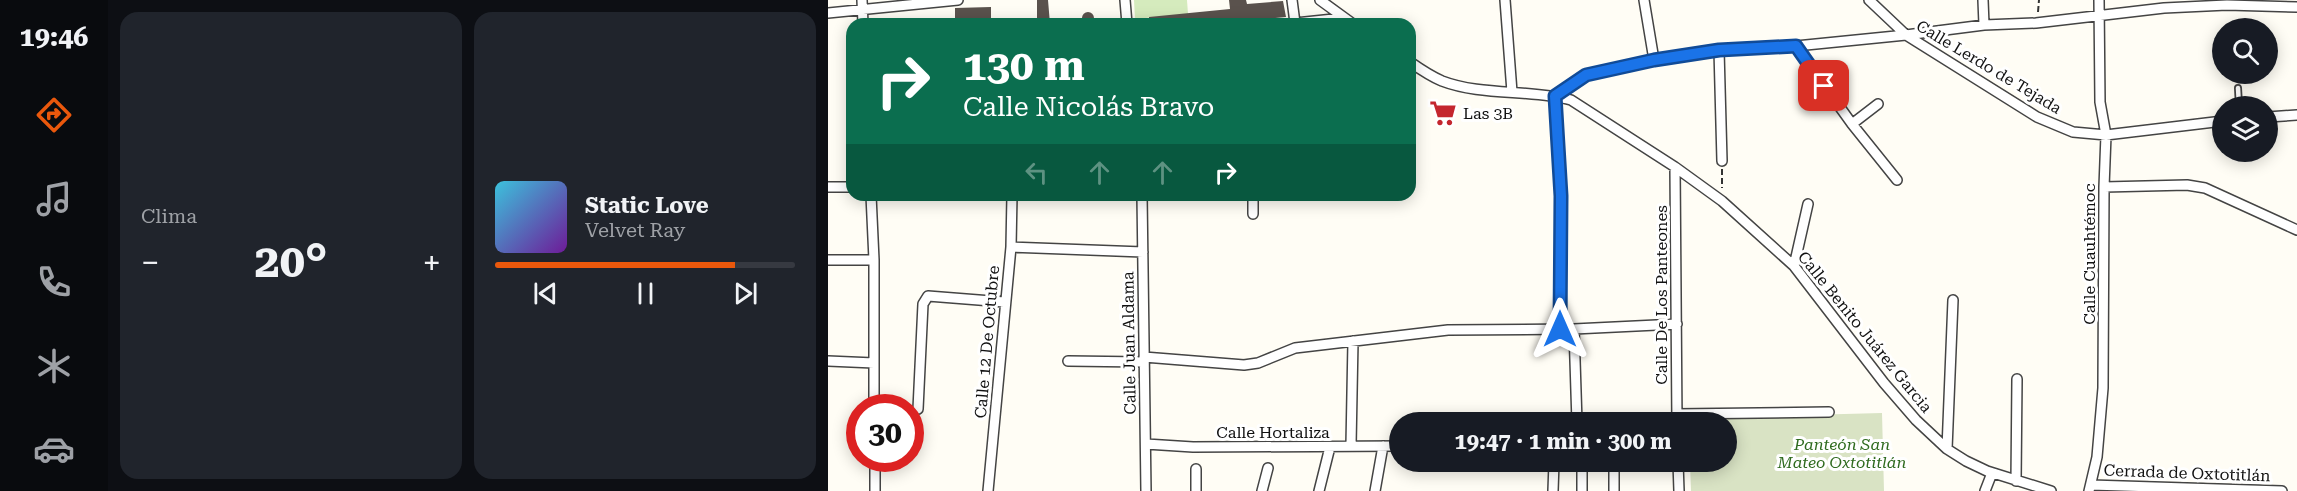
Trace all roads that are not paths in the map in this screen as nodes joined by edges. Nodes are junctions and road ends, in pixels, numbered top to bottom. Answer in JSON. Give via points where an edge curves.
{"nodes":[{"id":1,"x":862,"y":0,"type":"edge"},
{"id":2,"x":958,"y":0,"type":"edge"},
{"id":3,"x":1125,"y":0,"type":"edge"},
{"id":4,"x":1292,"y":0,"type":"edge"},
{"id":5,"x":1320,"y":0,"type":"edge"},
{"id":6,"x":1505,"y":0,"type":"edge"},
{"id":7,"x":1644,"y":0,"type":"edge"},
{"id":8,"x":1869,"y":0,"type":"edge"},
{"id":9,"x":1983,"y":0,"type":"edge"},
{"id":10,"x":2099,"y":0,"type":"edge"},
{"id":11,"x":934,"y":2,"type":"edge"},
{"id":12,"x":2164,"y":4,"type":"edge"},
{"id":13,"x":2297,"y":7,"type":"edge"},
{"id":14,"x":862,"y":11,"type":"junction"},
{"id":15,"x":828,"y":13,"type":"edge"},
{"id":16,"x":2099,"y":17,"type":"junction"},
{"id":17,"x":863,"y":18,"type":"edge"},
{"id":18,"x":1126,"y":18,"type":"edge"},
{"id":19,"x":1291,"y":18,"type":"edge"},
{"id":20,"x":1344,"y":18,"type":"edge"},
{"id":21,"x":1984,"y":25,"type":"junction"},
{"id":22,"x":1906,"y":35,"type":"junction"},
{"id":23,"x":1796,"y":46,"type":"junction"},
{"id":24,"x":1719,"y":50,"type":"junction"},
{"id":25,"x":1654,"y":60,"type":"junction"},
{"id":26,"x":1416,"y":66,"type":"edge"},
{"id":27,"x":2238,"y":87,"type":"dead end"},
{"id":28,"x":1512,"y":92,"type":"junction"},
{"id":29,"x":1555,"y":96,"type":"junction"},
{"id":30,"x":2238,"y":96,"type":"edge"},
{"id":31,"x":1878,"y":104,"type":"dead end"},
{"id":32,"x":2297,"y":115,"type":"edge"},
{"id":33,"x":2278,"y":116,"type":"edge"},
{"id":34,"x":2212,"y":122,"type":"edge"},
{"id":35,"x":1852,"y":124,"type":"junction"},
{"id":36,"x":2106,"y":135,"type":"junction"},
{"id":37,"x":1722,"y":161,"type":"road end"},
{"id":38,"x":1674,"y":166,"type":"junction"},
{"id":39,"x":1897,"y":180,"type":"dead end"},
{"id":40,"x":2104,"y":186,"type":"junction"},
{"id":41,"x":828,"y":187,"type":"edge"},
{"id":42,"x":846,"y":187,"type":"edge"},
{"id":43,"x":871,"y":201,"type":"edge"},
{"id":44,"x":1012,"y":201,"type":"edge"},
{"id":45,"x":1142,"y":201,"type":"edge"},
{"id":46,"x":1253,"y":201,"type":"edge"},
{"id":47,"x":1808,"y":204,"type":"dead end"},
{"id":48,"x":1253,"y":214,"type":"dead end"},
{"id":49,"x":2297,"y":230,"type":"edge"},
{"id":50,"x":1011,"y":247,"type":"junction"},
{"id":51,"x":1143,"y":252,"type":"junction"},
{"id":52,"x":828,"y":260,"type":"edge"},
{"id":53,"x":874,"y":260,"type":"junction"},
{"id":54,"x":1794,"y":266,"type":"junction"},
{"id":55,"x":1953,"y":300,"type":"dead end"},
{"id":56,"x":1004,"y":302,"type":"junction"},
{"id":57,"x":1677,"y":324,"type":"junction"},
{"id":58,"x":1560,"y":329,"type":"junction"},
{"id":59,"x":1574,"y":329,"type":"junction"},
{"id":60,"x":1353,"y":341,"type":"junction"},
{"id":61,"x":1144,"y":359,"type":"junction"},
{"id":62,"x":828,"y":361,"type":"edge"},
{"id":63,"x":1068,"y":361,"type":"dead end"},
{"id":64,"x":874,"y":363,"type":"junction"},
{"id":65,"x":2017,"y":379,"type":"dead end"},
{"id":66,"x":874,"y":394,"type":"edge"},
{"id":67,"x":919,"y":394,"type":"edge"},
{"id":68,"x":1577,"y":412,"type":"edge"},
{"id":69,"x":1677,"y":412,"type":"edge"},
{"id":70,"x":1829,"y":412,"type":"dead end"},
{"id":71,"x":1737,"y":416,"type":"edge"},
{"id":72,"x":1146,"y":444,"type":"junction"},
{"id":73,"x":1351,"y":445,"type":"junction"},
{"id":74,"x":1383,"y":446,"type":"junction"},
{"id":75,"x":1389,"y":446,"type":"edge"},
{"id":76,"x":1330,"y":447,"type":"junction"},
{"id":77,"x":1947,"y":449,"type":"junction"},
{"id":78,"x":1268,"y":468,"type":"dead end"},
{"id":79,"x":1196,"y":469,"type":"dead end"},
{"id":80,"x":875,"y":472,"type":"edge"},
{"id":81,"x":1554,"y":472,"type":"edge"},
{"id":82,"x":1582,"y":472,"type":"edge"},
{"id":83,"x":1614,"y":472,"type":"edge"},
{"id":84,"x":1678,"y":472,"type":"edge"},
{"id":85,"x":1992,"y":473,"type":"junction"},
{"id":86,"x":2016,"y":482,"type":"junction"},
{"id":87,"x":2090,"y":488,"type":"edge"},
{"id":88,"x":875,"y":491,"type":"edge"},
{"id":89,"x":988,"y":491,"type":"edge"},
{"id":90,"x":1146,"y":491,"type":"edge"},
{"id":91,"x":1196,"y":491,"type":"edge"},
{"id":92,"x":1262,"y":491,"type":"edge"},
{"id":93,"x":1319,"y":491,"type":"edge"},
{"id":94,"x":1375,"y":491,"type":"edge"},
{"id":95,"x":1553,"y":491,"type":"edge"},
{"id":96,"x":1582,"y":491,"type":"edge"},
{"id":97,"x":1614,"y":491,"type":"edge"},
{"id":98,"x":1679,"y":491,"type":"edge"},
{"id":99,"x":1985,"y":491,"type":"edge"},
{"id":100,"x":2051,"y":491,"type":"edge"},
{"id":101,"x":2282,"y":491,"type":"edge"}],
"edges":[{"from":1,"to":14,"type":"street"},
{"from":2,"to":11,"type":"street"},
{"from":3,"to":18,"type":"street"},
{"from":4,"to":19,"type":"street"},
{"from":5,"to":20,"type":"street"},
{"from":6,"to":28,"type":"street"},
{"from":7,"to":25,"type":"street"},
{"from":8,"to":22,"type":"street","name":"Calle Lerdo de Tejada"},
{"from":9,"to":21,"type":"street"},
{"from":10,"to":16,"type":"street","name":"Calle Cuauhtémoc"},
{"from":11,"to":14,"type":"street"},
{"from":12,"to":13,"type":"street"},
{"from":12,"to":16,"type":"street"},
{"from":14,"to":15,"type":"street"},
{"from":14,"to":17,"type":"street"},
{"from":16,"to":21,"type":"street"},
{"from":16,"to":36,"type":"street","name":"Calle Cuauhtémoc","via":[[2100,102]]},
{"from":21,"to":22,"type":"street"},
{"from":22,"to":23,"type":"street"},
{"from":22,"to":36,"type":"street","name":"Calle Lerdo de Tejada","via":[[2037,117],[2073,132]]},
{"from":23,"to":24,"type":"street"},
{"from":23,"to":35,"type":"street"},
{"from":24,"to":25,"type":"street"},
{"from":24,"to":37,"type":"street"},
{"from":25,"to":29,"type":"street","via":[[1586,75]]},
{"from":26,"to":28,"type":"street","name":"Calle Benito Juárez Garcia","via":[[1444,82]]},
{"from":27,"to":30,"type":"lane"},
{"from":28,"to":29,"type":"street","name":"Calle Benito Juárez Garcia"},
{"from":29,"to":38,"type":"street","name":"Calle Benito Juárez Garcia","via":[[1580,105]]},
{"from":29,"to":58,"type":"street","via":[[1561,196]]},
{"from":31,"to":35,"type":"street"},
{"from":32,"to":33,"type":"street"},
{"from":34,"to":36,"type":"street","name":"Calle Lerdo de Tejada"},
{"from":35,"to":39,"type":"street"},
{"from":36,"to":40,"type":"street","name":"Calle Cuauhtémoc"},
{"from":38,"to":54,"type":"street","name":"Calle Benito Juárez Garcia","via":[[1722,201]]},
{"from":38,"to":57,"type":"street","name":"Calle De Los Panteones"},
{"from":40,"to":49,"type":"street","via":[[2205,188]]},
{"from":40,"to":87,"type":"street","name":"Calle Cuauhtémoc","via":[[2103,388],[2097,458]]},
{"from":41,"to":42,"type":"street"},
{"from":43,"to":53,"type":"street"},
{"from":44,"to":50,"type":"street","name":"Calle 12 De Octubre"},
{"from":45,"to":51,"type":"street","name":"Calle Juan Aldama"},
{"from":46,"to":48,"type":"street"},
{"from":47,"to":54,"type":"street"},
{"from":50,"to":51,"type":"street"},
{"from":50,"to":56,"type":"street","name":"Calle 12 De Octubre"},
{"from":51,"to":61,"type":"street","name":"Calle Juan Aldama"},
{"from":52,"to":53,"type":"street"},
{"from":53,"to":64,"type":"street"},
{"from":54,"to":77,"type":"street","name":"Calle Benito Juárez Garcia","via":[[1884,383]]},
{"from":55,"to":77,"type":"street"},
{"from":56,"to":67,"type":"street","via":[[925,298]]},
{"from":56,"to":89,"type":"street","name":"Calle 12 De Octubre"},
{"from":57,"to":59,"type":"street"},
{"from":57,"to":69,"type":"street","name":"Calle De Los Panteones"},
{"from":58,"to":59,"type":"street"},
{"from":58,"to":60,"type":"street","via":[[1448,330]]},
{"from":59,"to":68,"type":"street"},
{"from":60,"to":61,"type":"street","via":[[1295,348],[1258,363]]},
{"from":60,"to":73,"type":"street"},
{"from":61,"to":63,"type":"street"},
{"from":61,"to":72,"type":"street","name":"Calle Juan Aldama"},
{"from":62,"to":64,"type":"street"},
{"from":64,"to":66,"type":"street"},
{"from":65,"to":86,"type":"street"},
{"from":70,"to":71,"type":"street"},
{"from":72,"to":76,"type":"street","name":"Calle Hortaliza"},
{"from":72,"to":90,"type":"street","name":"Calle Juan Aldama"},
{"from":73,"to":74,"type":"street","name":"Calle Hortaliza"},
{"from":73,"to":76,"type":"street","name":"Calle Hortaliza"},
{"from":74,"to":75,"type":"street","name":"Calle Hortaliza"},
{"from":74,"to":94,"type":"street"},
{"from":76,"to":93,"type":"street"},
{"from":77,"to":85,"type":"street","name":"Calle Benito Juárez Garcia"},
{"from":78,"to":92,"type":"street"},
{"from":79,"to":91,"type":"street"},
{"from":80,"to":88,"type":"street"},
{"from":81,"to":95,"type":"street"},
{"from":82,"to":96,"type":"street"},
{"from":83,"to":97,"type":"street"},
{"from":84,"to":98,"type":"street"},
{"from":85,"to":86,"type":"street","name":"Calle Benito Juárez Garcia"},
{"from":85,"to":99,"type":"street"},
{"from":86,"to":100,"type":"street","name":"Calle Benito Juárez Garcia"},
{"from":87,"to":101,"type":"street","name":"Cerrada de Oxtotitlán"}]}
